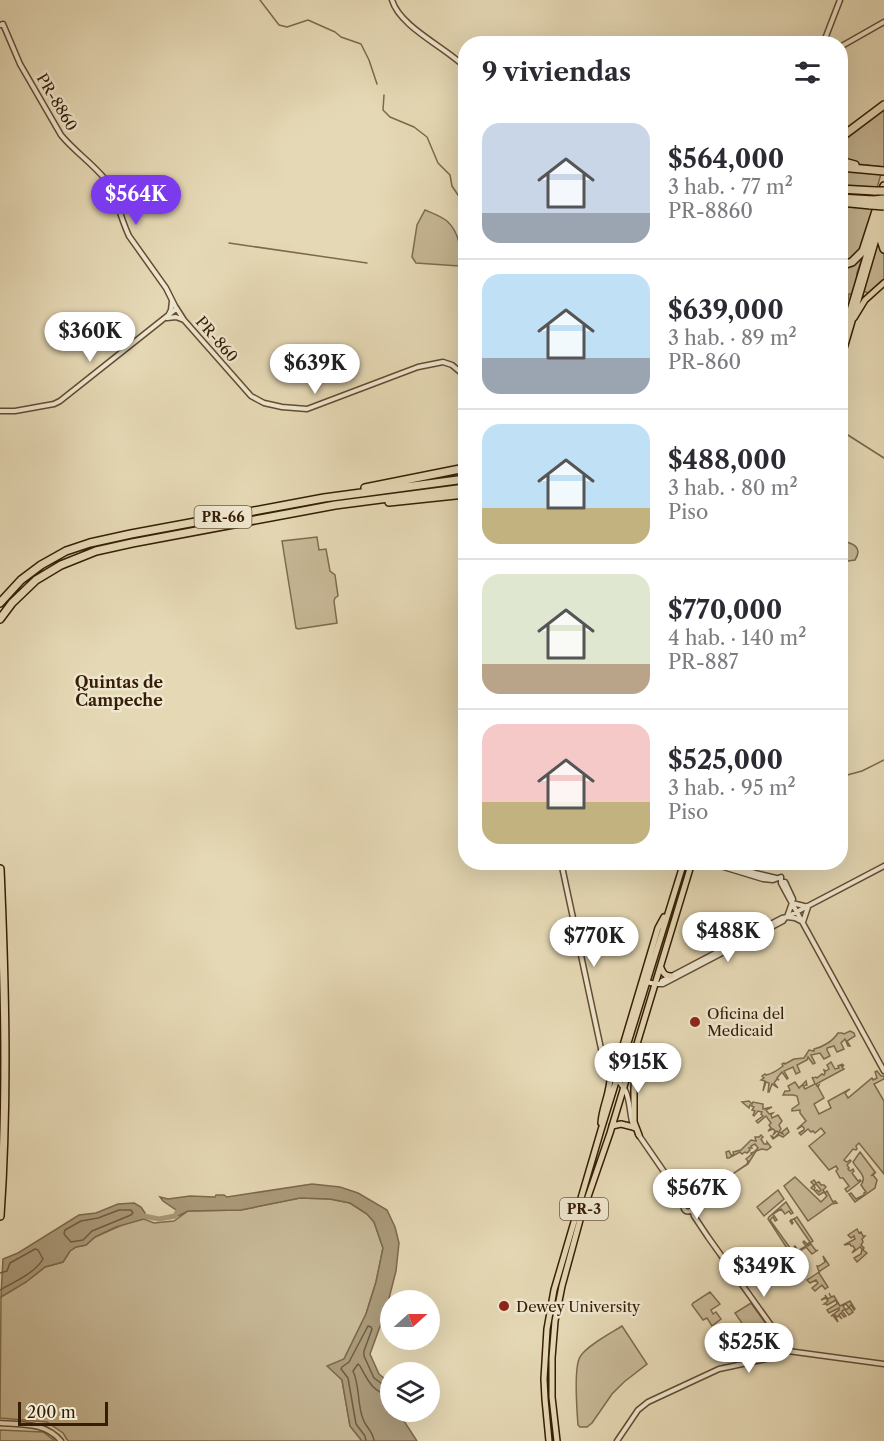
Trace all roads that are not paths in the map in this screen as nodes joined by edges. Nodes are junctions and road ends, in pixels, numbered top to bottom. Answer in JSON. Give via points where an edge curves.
{"nodes":[{"id":1,"x":392,"y":0,"type":"edge"},
{"id":2,"x":840,"y":0,"type":"edge"},
{"id":3,"x":884,"y":22,"type":"edge"},
{"id":4,"x":0,"y":25,"type":"edge"},
{"id":5,"x":827,"y":36,"type":"edge"},
{"id":6,"x":848,"y":42,"type":"edge"},
{"id":7,"x":458,"y":61,"type":"edge"},
{"id":8,"x":884,"y":105,"type":"edge"},
{"id":9,"x":848,"y":132,"type":"edge"},
{"id":10,"x":848,"y":167,"type":"edge"},
{"id":11,"x":883,"y":171,"type":"edge"},
{"id":12,"x":884,"y":188,"type":"edge"},
{"id":13,"x":848,"y":189,"type":"edge"},
{"id":14,"x":884,"y":198,"type":"edge"},
{"id":15,"x":848,"y":199,"type":"edge"},
{"id":16,"x":872,"y":203,"type":"junction"},
{"id":17,"x":848,"y":204,"type":"edge"},
{"id":18,"x":884,"y":206,"type":"edge"},
{"id":19,"x":884,"y":212,"type":"edge"},
{"id":20,"x":882,"y":220,"type":"junction"},
{"id":21,"x":884,"y":249,"type":"edge"},
{"id":22,"x":848,"y":263,"type":"edge"},
{"id":23,"x":884,"y":284,"type":"edge"},
{"id":24,"x":172,"y":300,"type":"junction"},
{"id":25,"x":177,"y":309,"type":"junction"},
{"id":26,"x":848,"y":317,"type":"edge"},
{"id":27,"x":167,"y":318,"type":"junction"},
{"id":28,"x":184,"y":320,"type":"junction"},
{"id":29,"x":850,"y":324,"type":"junction"},
{"id":30,"x":848,"y":332,"type":"edge"},
{"id":31,"x":458,"y":370,"type":"edge"},
{"id":32,"x":0,"y":411,"type":"edge"},
{"id":33,"x":458,"y":469,"type":"edge"},
{"id":34,"x":458,"y":480,"type":"edge"},
{"id":35,"x":458,"y":489,"type":"edge"},
{"id":36,"x":458,"y":495,"type":"edge"},
{"id":37,"x":297,"y":503,"type":"junction"},
{"id":38,"x":348,"y":503,"type":"junction"},
{"id":39,"x":0,"y":603,"type":"edge"},
{"id":40,"x":0,"y":619,"type":"edge"},
{"id":41,"x":884,"y":866,"type":"edge"},
{"id":42,"x":0,"y":869,"type":"edge"},
{"id":43,"x":563,"y":870,"type":"edge"},
{"id":44,"x":682,"y":870,"type":"edge"},
{"id":45,"x":690,"y":870,"type":"edge"},
{"id":46,"x":738,"y":870,"type":"edge"},
{"id":47,"x":792,"y":902,"type":"junction"},
{"id":48,"x":807,"y":907,"type":"junction"},
{"id":49,"x":797,"y":912,"type":"junction"},
{"id":50,"x":786,"y":918,"type":"junction"},
{"id":51,"x":803,"y":922,"type":"junction"},
{"id":52,"x":661,"y":968,"type":"junction"},
{"id":53,"x":671,"y":976,"type":"junction"},
{"id":54,"x":644,"y":981,"type":"junction"},
{"id":55,"x":658,"y":984,"type":"junction"},
{"id":56,"x":636,"y":1047,"type":"junction"},
{"id":57,"x":603,"y":1061,"type":"junction"},
{"id":58,"x":884,"y":1071,"type":"edge"},
{"id":59,"x":610,"y":1072,"type":"junction"},
{"id":60,"x":617,"y":1080,"type":"junction"},
{"id":61,"x":624,"y":1088,"type":"junction"},
{"id":62,"x":612,"y":1126,"type":"junction"},
{"id":63,"x":633,"y":1127,"type":"junction"},
{"id":64,"x":601,"y":1130,"type":"junction"},
{"id":65,"x":639,"y":1136,"type":"junction"},
{"id":66,"x":682,"y":1197,"type":"junction"},
{"id":67,"x":689,"y":1202,"type":"junction"},
{"id":68,"x":683,"y":1206,"type":"junction"},
{"id":69,"x":689,"y":1210,"type":"junction"},
{"id":70,"x":0,"y":1216,"type":"edge"},
{"id":71,"x":778,"y":1336,"type":"junction"},
{"id":72,"x":786,"y":1351,"type":"junction"},
{"id":73,"x":773,"y":1356,"type":"junction"},
{"id":74,"x":884,"y":1364,"type":"edge"},
{"id":75,"x":2,"y":1424,"type":"edge"},
{"id":76,"x":61,"y":1441,"type":"edge"},
{"id":77,"x":549,"y":1441,"type":"edge"},
{"id":78,"x":557,"y":1441,"type":"edge"},
{"id":79,"x":617,"y":1441,"type":"edge"}],
"edges":[{"from":1,"to":7,"type":"street","via":[[398,14]]},
{"from":2,"to":5,"type":"street"},
{"from":3,"to":6,"type":"street"},
{"from":4,"to":24,"type":"street","name":"PR-8860","number":"PR-8860","via":[[3,24],[61,135],[105,180],[129,236]]},
{"from":8,"to":9,"type":"highway"},
{"from":10,"to":11,"type":"highway"},
{"from":12,"to":13,"type":"highway","bridge":true},
{"from":12,"to":22,"type":"highway","via":[[863,251]]},
{"from":14,"to":16,"type":"highway","bridge":true},
{"from":14,"to":26,"type":"main road"},
{"from":15,"to":16,"type":"highway"},
{"from":16,"to":17,"type":"highway"},
{"from":16,"to":18,"type":"highway","bridge":true},
{"from":19,"to":20,"type":"main road"},
{"from":20,"to":21,"type":"highway"},
{"from":20,"to":29,"type":"main road"},
{"from":23,"to":29,"type":"main road","via":[[865,300]]},
{"from":24,"to":25,"type":"street","name":"PR-8860","number":"PR-8860"},
{"from":24,"to":27,"type":"street"},
{"from":25,"to":27,"type":"street","name":"PR-860","number":"PR-860"},
{"from":25,"to":28,"type":"street","name":"PR-860","number":"PR-860"},
{"from":27,"to":28,"type":"street"},
{"from":27,"to":32,"type":"street","name":"PR-860","number":"PR-860","via":[[60,401]]},
{"from":28,"to":31,"type":"street","name":"PR-860","number":"PR-860","via":[[251,396],[282,408],[307,409],[418,366],[448,362]]},
{"from":29,"to":30,"type":"main road"},
{"from":33,"to":37,"type":"highway"},
{"from":34,"to":37,"type":"highway","number":"PR-66"},
{"from":35,"to":38,"type":"highway","number":"PR-66"},
{"from":36,"to":38,"type":"highway"},
{"from":37,"to":39,"type":"highway","number":"PR-66","via":[[77,547],[30,573]]},
{"from":38,"to":40,"type":"highway","number":"PR-66","via":[[86,555],[36,580]]},
{"from":41,"to":48,"type":"street"},
{"from":42,"to":70,"type":"highway","via":[[5,1052]]},
{"from":43,"to":57,"type":"street"},
{"from":44,"to":54,"type":"main road","via":[[670,907],[658,928]]},
{"from":45,"to":52,"type":"main road","number":"PR-3"},
{"from":46,"to":47,"type":"street","via":[[781,877]]},
{"from":47,"to":48,"type":"street"},
{"from":47,"to":49,"type":"street"},
{"from":47,"to":50,"type":"street"},
{"from":48,"to":49,"type":"street"},
{"from":48,"to":51,"type":"street"},
{"from":49,"to":50,"type":"street"},
{"from":49,"to":51,"type":"street"},
{"from":50,"to":51,"type":"street"},
{"from":50,"to":53,"type":"street"},
{"from":50,"to":55,"type":"street"},
{"from":51,"to":58,"type":"street"},
{"from":52,"to":53,"type":"main road"},
{"from":52,"to":55,"type":"main road","number":"PR-3"},
{"from":53,"to":55,"type":"street"},
{"from":54,"to":55,"type":"street"},
{"from":54,"to":57,"type":"main road","via":[[618,1062],[612,1065]]},
{"from":54,"to":60,"type":"main road","number":"PR-3"},
{"from":55,"to":56,"type":"main road","number":"PR-3"},
{"from":56,"to":61,"type":"main road","number":"PR-3"},
{"from":56,"to":65,"type":"main road","via":[[634,1122]]},
{"from":57,"to":59,"type":"street"},
{"from":59,"to":60,"type":"street"},
{"from":59,"to":64,"type":"main road"},
{"from":60,"to":61,"type":"street"},
{"from":60,"to":64,"type":"main road","number":"PR-3"},
{"from":61,"to":62,"type":"main road","number":"PR-3"},
{"from":61,"to":63,"type":"street"},
{"from":62,"to":63,"type":"main road"},
{"from":62,"to":78,"type":"main road","number":"PR-3","via":[[571,1252],[555,1321],[552,1397]]},
{"from":63,"to":65,"type":"street"},
{"from":64,"to":77,"type":"main road","number":"PR-3","via":[[550,1309],[544,1379]]},
{"from":65,"to":66,"type":"street"},
{"from":66,"to":67,"type":"street"},
{"from":66,"to":68,"type":"street"},
{"from":67,"to":68,"type":"street"},
{"from":67,"to":69,"type":"street"},
{"from":68,"to":69,"type":"street"},
{"from":69,"to":71,"type":"street"},
{"from":71,"to":72,"type":"street"},
{"from":71,"to":73,"type":"street","via":[[781,1347]]},
{"from":72,"to":73,"type":"street"},
{"from":72,"to":74,"type":"street"},
{"from":73,"to":79,"type":"street","via":[[719,1369],[648,1402]]},
{"from":75,"to":76,"type":"street","via":[[47,1429]]}]}
